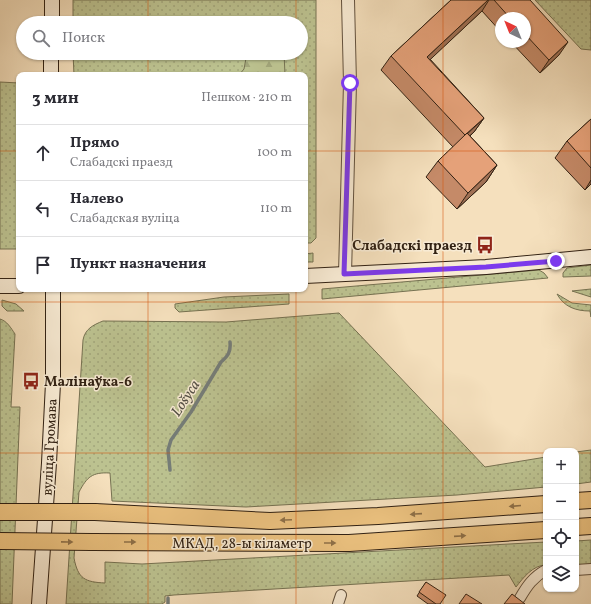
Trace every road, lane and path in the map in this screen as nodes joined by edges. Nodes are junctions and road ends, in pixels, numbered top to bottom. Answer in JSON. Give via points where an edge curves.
{"nodes":[{"id":1,"x":52,"y":0,"type":"edge"},
{"id":2,"x":348,"y":0,"type":"edge"},
{"id":3,"x":52,"y":16,"type":"edge"},
{"id":4,"x":52,"y":60,"type":"edge"},
{"id":5,"x":51,"y":72,"type":"edge"},
{"id":6,"x":591,"y":257,"type":"edge"},
{"id":7,"x":344,"y":274,"type":"junction"},
{"id":8,"x":308,"y":276,"type":"edge"},
{"id":9,"x":0,"y":286,"type":"edge"},
{"id":10,"x":16,"y":286,"type":"edge"},
{"id":11,"x":53,"y":292,"type":"edge"},
{"id":12,"x":591,"y":500,"type":"edge"},
{"id":13,"x":579,"y":501,"type":"edge"},
{"id":14,"x":543,"y":504,"type":"edge"},
{"id":15,"x":0,"y":512,"type":"edge"},
{"id":16,"x":591,"y":526,"type":"edge"},
{"id":17,"x":579,"y":527,"type":"edge"},
{"id":18,"x":543,"y":530,"type":"edge"},
{"id":19,"x":0,"y":541,"type":"edge"},
{"id":20,"x":579,"y":570,"type":"edge"},
{"id":21,"x":591,"y":570,"type":"edge"},
{"id":22,"x":543,"y":572,"type":"edge"},
{"id":23,"x":520,"y":598,"type":"edge"},
{"id":24,"x":39,"y":604,"type":"edge"}],
"edges":[{"from":1,"to":3,"type":"main road"},
{"from":2,"to":7,"type":"street","via":[[350,83]]},
{"from":4,"to":5,"type":"main road"},
{"from":6,"to":7,"type":"main road","via":[[486,267]]},
{"from":7,"to":8,"type":"main road"},
{"from":9,"to":10,"type":"main road"},
{"from":11,"to":24,"type":"main road","name":"вуліца Громава","via":[[49,463]]},
{"from":12,"to":13,"type":"highway"},
{"from":14,"to":15,"type":"highway","name":"МКАД, 28-ы кіламетр","one_way":true,"bridge":true,"via":[[270,521],[95,512]]},
{"from":16,"to":17,"type":"highway"},
{"from":19,"to":18,"type":"highway","name":"МКАД, 28-ы кіламетр","one_way":true,"bridge":true,"via":[[349,543]]},
{"from":20,"to":21,"type":"street"},
{"from":22,"to":23,"type":"street","via":[[531,581]]}]}
